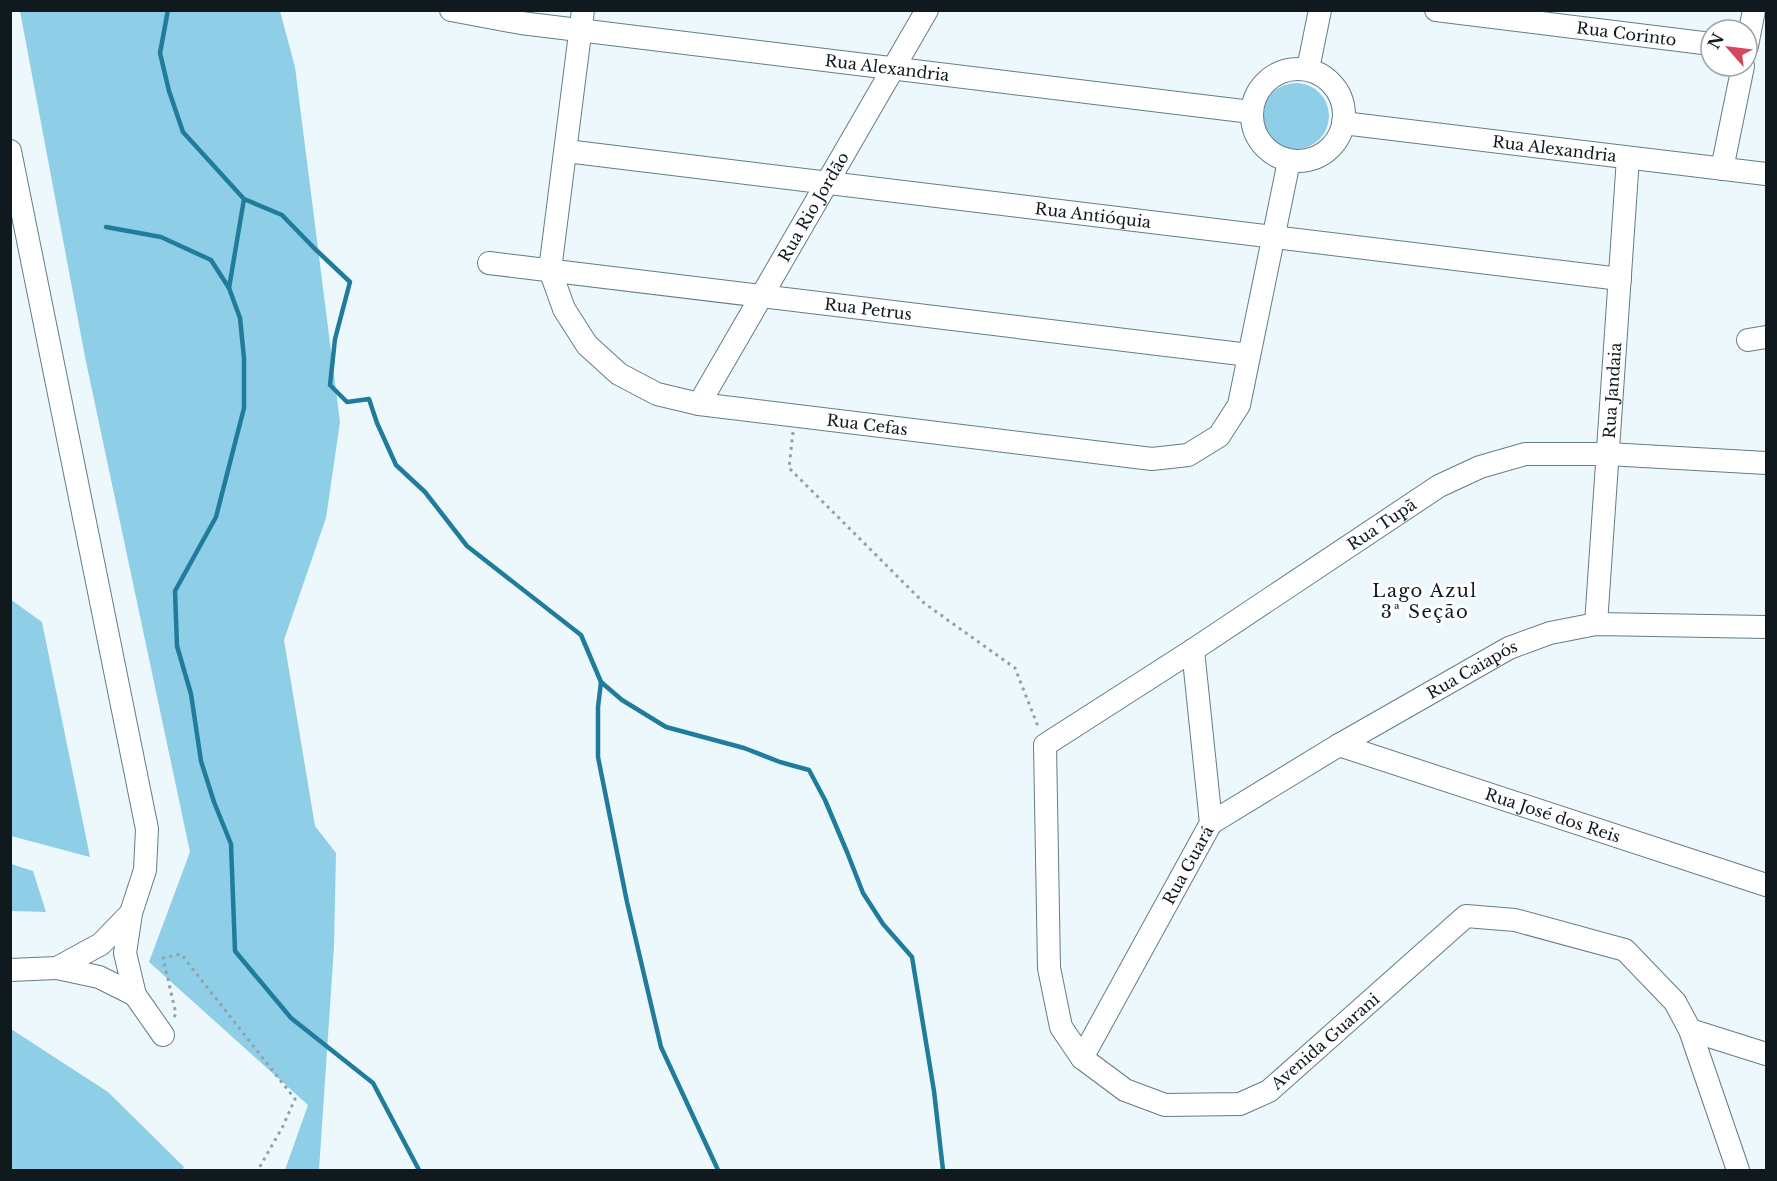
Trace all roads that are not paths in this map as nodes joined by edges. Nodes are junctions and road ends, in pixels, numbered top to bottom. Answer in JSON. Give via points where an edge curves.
{"nodes":[{"id":1,"x":451,"y":10,"type":"edge"},
{"id":2,"x":927,"y":10,"type":"edge"},
{"id":3,"x":1320,"y":10,"type":"edge"},
{"id":4,"x":1436,"y":10,"type":"edge"},
{"id":5,"x":582,"y":20,"type":"edge"},
{"id":6,"x":1699,"y":43,"type":"edge"},
{"id":7,"x":894,"y":68,"type":"junction"},
{"id":8,"x":1308,"y":69,"type":"junction"},
{"id":9,"x":1741,"y":78,"type":"edge"},
{"id":10,"x":1251,"y":112,"type":"junction"},
{"id":11,"x":1344,"y":123,"type":"junction"},
{"id":12,"x":10,"y":151,"type":"edge"},
{"id":13,"x":566,"y":151,"type":"junction"},
{"id":14,"x":1628,"y":158,"type":"junction"},
{"id":15,"x":1289,"y":161,"type":"junction"},
{"id":16,"x":1722,"y":169,"type":"junction"},
{"id":17,"x":1767,"y":174,"type":"edge"},
{"id":18,"x":827,"y":182,"type":"junction"},
{"id":19,"x":1273,"y":237,"type":"junction"},
{"id":20,"x":489,"y":263,"type":"dead end"},
{"id":21,"x":550,"y":270,"type":"junction"},
{"id":22,"x":1620,"y":279,"type":"junction"},
{"id":23,"x":761,"y":296,"type":"junction"},
{"id":24,"x":1249,"y":355,"type":"junction"},
{"id":25,"x":699,"y":404,"type":"junction"},
{"id":26,"x":1608,"y":454,"type":"junction"},
{"id":27,"x":1767,"y":463,"type":"edge"},
{"id":28,"x":1596,"y":624,"type":"junction"},
{"id":29,"x":1767,"y":627,"type":"edge"},
{"id":30,"x":1193,"y":650,"type":"junction"},
{"id":31,"x":1045,"y":745,"type":"joint"},
{"id":32,"x":1339,"y":745,"type":"junction"},
{"id":33,"x":1211,"y":823,"type":"junction"},
{"id":34,"x":1767,"y":885,"type":"edge"},
{"id":35,"x":131,"y":913,"type":"junction"},
{"id":36,"x":57,"y":968,"type":"junction"},
{"id":37,"x":10,"y":970,"type":"edge"},
{"id":38,"x":135,"y":995,"type":"junction"},
{"id":39,"x":1690,"y":1030,"type":"junction"},
{"id":40,"x":163,"y":1035,"type":"road end"},
{"id":41,"x":1767,"y":1053,"type":"edge"},
{"id":42,"x":1082,"y":1058,"type":"junction"},
{"id":43,"x":1737,"y":1170,"type":"edge"}],
"edges":[{"from":1,"to":5,"type":"street","name":"Rua Alexandria","via":[[521,23]]},
{"from":2,"to":7,"type":"street","name":"Rua Rio Jordão"},
{"from":3,"to":8,"type":"street"},
{"from":4,"to":6,"type":"street","name":"Rua Corinto"},
{"from":5,"to":7,"type":"street","name":"Rua Alexandria"},
{"from":5,"to":13,"type":"street","name":"Rua Cefas"},
{"from":7,"to":10,"type":"street","name":"Rua Alexandria"},
{"from":7,"to":18,"type":"street","name":"Rua Rio Jordão"},
{"from":8,"to":10,"type":"street","via":[[1276,73],[1263,83]]},
{"from":8,"to":11,"type":"street","via":[[1321,74],[1340,95]]},
{"from":9,"to":16,"type":"street"},
{"from":10,"to":15,"type":"street","via":[[1252,125],[1265,149]]},
{"from":11,"to":14,"type":"street","name":"Rua Alexandria"},
{"from":11,"to":15,"type":"street","via":[[1330,149],[1318,157]]},
{"from":12,"to":35,"type":"street","via":[[147,829],[145,870]]},
{"from":13,"to":18,"type":"street","name":"Rua Antióquia"},
{"from":13,"to":21,"type":"street","name":"Rua Cefas"},
{"from":14,"to":16,"type":"street","name":"Rua Alexandria"},
{"from":14,"to":22,"type":"street","name":"Rua Jandaia"},
{"from":15,"to":19,"type":"street","name":"Rua Cefas"},
{"from":16,"to":17,"type":"street","name":"Rua Alexandria"},
{"from":18,"to":19,"type":"street","name":"Rua Antióquia"},
{"from":18,"to":23,"type":"street","name":"Rua Rio Jordão"},
{"from":19,"to":22,"type":"street","name":"Rua Antióquia"},
{"from":19,"to":24,"type":"street","name":"Rua Cefas"},
{"from":20,"to":21,"type":"street","name":"Rua Petrus"},
{"from":21,"to":23,"type":"street","name":"Rua Petrus"},
{"from":21,"to":25,"type":"street","name":"Rua Cefas","via":[[564,309],[587,345],[619,374],[657,394]]},
{"from":22,"to":26,"type":"street","name":"Rua Jandaia"},
{"from":23,"to":24,"type":"street","name":"Rua Petrus"},
{"from":23,"to":25,"type":"street","name":"Rua Rio Jordão"},
{"from":24,"to":25,"type":"street","name":"Rua Cefas","via":[[1239,405],[1219,436],[1188,455],[1152,459]]},
{"from":26,"to":27,"type":"street","name":"Rua Tupã"},
{"from":26,"to":28,"type":"street","name":"Rua Jandaia"},
{"from":26,"to":30,"type":"street","name":"Rua Tupã","via":[[1525,454],[1480,467],[1439,486]]},
{"from":28,"to":29,"type":"street","name":"Rua Caiapós"},
{"from":28,"to":32,"type":"street","name":"Rua Caiapós","via":[[1550,633],[1509,648]]},
{"from":30,"to":31,"type":"street","name":"Rua Tupã"},
{"from":30,"to":33,"type":"street","name":"Rua Guará"},
{"from":31,"to":42,"type":"street","name":"Avenida Guarani","via":[[1049,968],[1060,1027]]},
{"from":32,"to":33,"type":"street","name":"Rua Caiapós"},
{"from":32,"to":34,"type":"street","name":"Rua José dos Reis"},
{"from":33,"to":42,"type":"street","name":"Rua Guará"},
{"from":35,"to":36,"type":"street","via":[[101,944]]},
{"from":35,"to":38,"type":"street","via":[[125,952]]},
{"from":36,"to":37,"type":"street"},
{"from":36,"to":38,"type":"street","via":[[99,977]]},
{"from":38,"to":40,"type":"street"},
{"from":39,"to":41,"type":"street"},
{"from":39,"to":42,"type":"street","name":"Avenida Guarani","via":[[1675,1002],[1625,950],[1515,920],[1466,916],[1269,1091],[1240,1104],[1165,1105],[1125,1090]]},
{"from":39,"to":43,"type":"street","name":"Avenida Guarani"}]}
